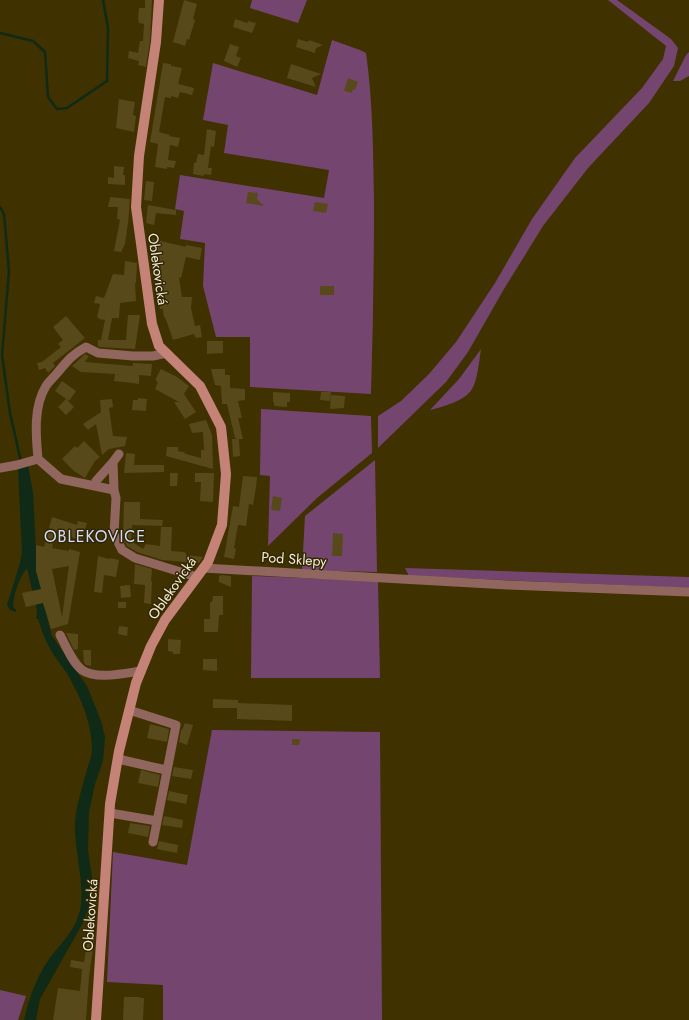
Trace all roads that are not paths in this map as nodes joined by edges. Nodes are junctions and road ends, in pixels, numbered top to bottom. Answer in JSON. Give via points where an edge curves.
{"nodes":[{"id":1,"x":160,"y":0,"type":"edge"},
{"id":2,"x":167,"y":353,"type":"junction"},
{"id":3,"x":119,"y":454,"type":"dead end"},
{"id":4,"x":34,"y":461,"type":"junction"},
{"id":5,"x":113,"y":462,"type":"junction"},
{"id":6,"x":0,"y":468,"type":"edge"},
{"id":7,"x":95,"y":486,"type":"junction"},
{"id":8,"x":114,"y":490,"type":"junction"},
{"id":9,"x":203,"y":568,"type":"junction"},
{"id":10,"x":197,"y":577,"type":"junction"},
{"id":11,"x":689,"y":592,"type":"edge"},
{"id":12,"x":60,"y":635,"type":"dead end"},
{"id":13,"x":141,"y":671,"type":"junction"},
{"id":14,"x":129,"y":710,"type":"junction"},
{"id":15,"x":118,"y":759,"type":"junction"},
{"id":16,"x":166,"y":770,"type":"junction"},
{"id":17,"x":110,"y":812,"type":"junction"},
{"id":18,"x":157,"y":821,"type":"junction"},
{"id":19,"x":153,"y":842,"type":"dead end"},
{"id":20,"x":96,"y":1020,"type":"edge"}],
"edges":[{"from":1,"to":2,"type":"street","name":"Oblekovická","via":[[139,156],[136,207],[152,324],[159,346]]},
{"from":2,"to":4,"type":"street","via":[[133,356],[98,353],[86,347],[74,354],[46,386],[39,402]]},
{"from":2,"to":9,"type":"street","name":"Oblekovická","via":[[200,386],[221,427],[226,474],[222,525],[208,562]]},
{"from":3,"to":5,"type":"street"},
{"from":4,"to":6,"type":"street"},
{"from":4,"to":7,"type":"street","via":[[61,478]]},
{"from":5,"to":7,"type":"street","via":[[96,480]]},
{"from":5,"to":8,"type":"street"},
{"from":7,"to":8,"type":"street"},
{"from":8,"to":10,"type":"street","via":[[114,534],[122,550],[135,558]]},
{"from":9,"to":10,"type":"street","name":"Oblekovická"},
{"from":9,"to":11,"type":"street","name":"Pod Sklepy"},
{"from":10,"to":13,"type":"street","name":"Oblekovická","via":[[165,620]]},
{"from":12,"to":13,"type":"street","via":[[77,664],[91,674]]},
{"from":13,"to":14,"type":"street","name":"Oblekovická"},
{"from":14,"to":15,"type":"street","name":"Oblekovická"},
{"from":14,"to":16,"type":"street","via":[[176,725]]},
{"from":15,"to":16,"type":"street"},
{"from":15,"to":17,"type":"street","name":"Oblekovická"},
{"from":16,"to":18,"type":"street"},
{"from":17,"to":18,"type":"street"},
{"from":17,"to":20,"type":"street","name":"Oblekovická"},
{"from":18,"to":19,"type":"street"}]}
